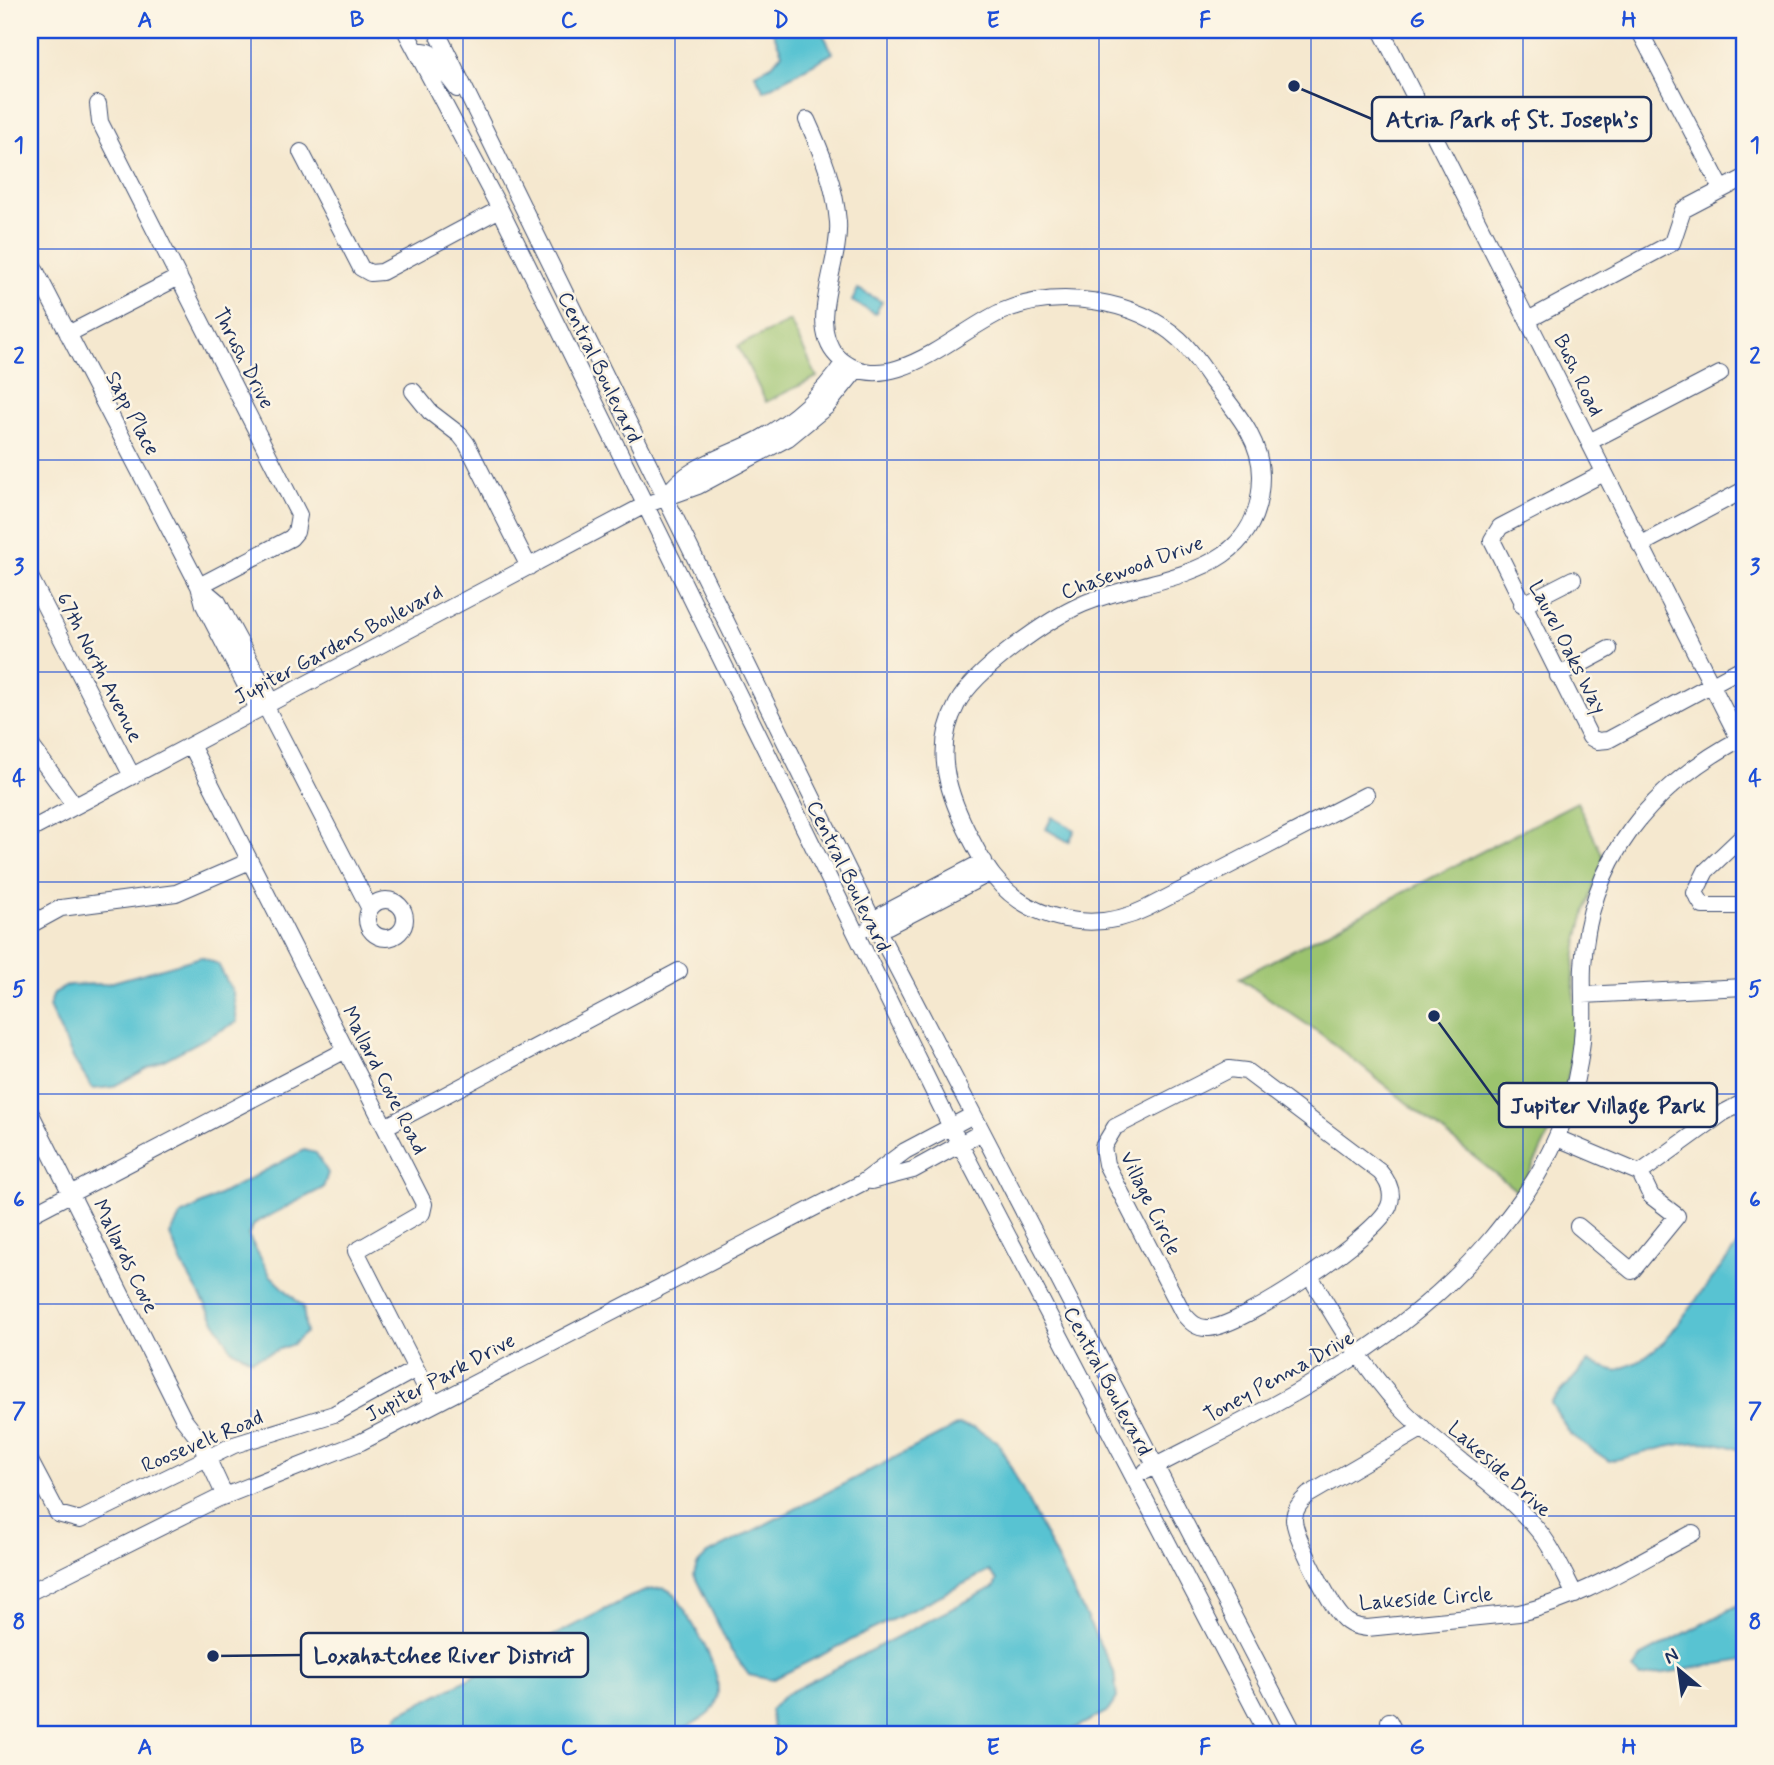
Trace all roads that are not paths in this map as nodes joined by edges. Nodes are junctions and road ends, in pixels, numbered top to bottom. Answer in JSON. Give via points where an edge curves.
{"nodes":[{"id":1,"x":405,"y":30,"type":"edge"},
{"id":2,"x":436,"y":30,"type":"edge"},
{"id":3,"x":1381,"y":30,"type":"edge"},
{"id":4,"x":1639,"y":30,"type":"edge"},
{"id":5,"x":416,"y":50,"type":"junction"},
{"id":6,"x":97,"y":104,"type":"dead end"},
{"id":7,"x":807,"y":120,"type":"dead end"},
{"id":8,"x":487,"y":131,"type":"junction"},
{"id":9,"x":301,"y":152,"type":"dead end"},
{"id":10,"x":1744,"y":178,"type":"edge"},
{"id":11,"x":1722,"y":189,"type":"junction"},
{"id":12,"x":500,"y":209,"type":"junction"},
{"id":13,"x":536,"y":229,"type":"junction"},
{"id":14,"x":515,"y":241,"type":"junction"},
{"id":15,"x":30,"y":260,"type":"edge"},
{"id":16,"x":179,"y":277,"type":"junction"},
{"id":17,"x":1528,"y":320,"type":"junction"},
{"id":18,"x":68,"y":334,"type":"junction"},
{"id":19,"x":850,"y":366,"type":"junction"},
{"id":20,"x":1720,"y":374,"type":"dead end"},
{"id":21,"x":413,"y":391,"type":"dead end"},
{"id":22,"x":1589,"y":442,"type":"junction"},
{"id":23,"x":1604,"y":472,"type":"junction"},
{"id":24,"x":1744,"y":490,"type":"edge"},
{"id":25,"x":665,"y":496,"type":"junction"},
{"id":26,"x":645,"y":505,"type":"junction"},
{"id":27,"x":1640,"y":545,"type":"junction"},
{"id":28,"x":529,"y":567,"type":"junction"},
{"id":29,"x":30,"y":577,"type":"edge"},
{"id":30,"x":1573,"y":579,"type":"dead end"},
{"id":31,"x":199,"y":586,"type":"junction"},
{"id":32,"x":1522,"y":605,"type":"junction"},
{"id":33,"x":1609,"y":649,"type":"dead end"},
{"id":34,"x":1744,"y":667,"type":"edge"},
{"id":35,"x":1558,"y":676,"type":"junction"},
{"id":36,"x":1711,"y":685,"type":"junction"},
{"id":37,"x":265,"y":705,"type":"junction"},
{"id":38,"x":1742,"y":738,"type":"edge"},
{"id":39,"x":30,"y":744,"type":"edge"},
{"id":40,"x":191,"y":745,"type":"junction"},
{"id":41,"x":132,"y":776,"type":"junction"},
{"id":42,"x":1366,"y":795,"type":"dead end"},
{"id":43,"x":75,"y":806,"type":"junction"},
{"id":44,"x":30,"y":830,"type":"edge"},
{"id":45,"x":1744,"y":835,"type":"edge"},
{"id":46,"x":250,"y":861,"type":"junction"},
{"id":47,"x":987,"y":867,"type":"junction"},
{"id":48,"x":1744,"y":906,"type":"edge"},
{"id":49,"x":370,"y":909,"type":"dead end"},
{"id":50,"x":30,"y":925,"type":"edge"},
{"id":51,"x":875,"y":925,"type":"junction"},
{"id":52,"x":855,"y":935,"type":"junction"},
{"id":53,"x":679,"y":971,"type":"dead end"},
{"id":54,"x":1744,"y":987,"type":"edge"},
{"id":55,"x":1583,"y":995,"type":"junction"},
{"id":56,"x":346,"y":1050,"type":"junction"},
{"id":57,"x":1744,"y":1102,"type":"edge"},
{"id":58,"x":30,"y":1112,"type":"edge"},
{"id":59,"x":973,"y":1115,"type":"junction"},
{"id":60,"x":385,"y":1127,"type":"junction"},
{"id":61,"x":951,"y":1127,"type":"junction"},
{"id":62,"x":982,"y":1132,"type":"junction"},
{"id":63,"x":1557,"y":1138,"type":"junction"},
{"id":64,"x":960,"y":1144,"type":"junction"},
{"id":65,"x":1640,"y":1172,"type":"junction"},
{"id":66,"x":862,"y":1183,"type":"junction"},
{"id":67,"x":72,"y":1194,"type":"junction"},
{"id":68,"x":30,"y":1215,"type":"edge"},
{"id":69,"x":1578,"y":1226,"type":"dead end"},
{"id":70,"x":1310,"y":1276,"type":"junction"},
{"id":71,"x":1359,"y":1356,"type":"junction"},
{"id":72,"x":416,"y":1368,"type":"junction"},
{"id":73,"x":434,"y":1404,"type":"junction"},
{"id":74,"x":1423,"y":1428,"type":"junction"},
{"id":75,"x":202,"y":1459,"type":"junction"},
{"id":76,"x":30,"y":1461,"type":"edge"},
{"id":77,"x":1155,"y":1466,"type":"junction"},
{"id":78,"x":1134,"y":1477,"type":"junction"},
{"id":79,"x":221,"y":1498,"type":"junction"},
{"id":80,"x":1693,"y":1533,"type":"dead end"},
{"id":81,"x":30,"y":1592,"type":"edge"},
{"id":82,"x":1575,"y":1595,"type":"junction"},
{"id":83,"x":1744,"y":1734,"type":"edge"},
{"id":84,"x":1268,"y":1735,"type":"edge"},
{"id":85,"x":1295,"y":1735,"type":"edge"},
{"id":86,"x":1735,"y":1735,"type":"edge"}],
"edges":[{"from":1,"to":5,"type":"street","name":"Central Boulevard"},
{"from":2,"to":8,"type":"street","name":"Central Boulevard"},
{"from":3,"to":17,"type":"street","name":"Bush Road"},
{"from":4,"to":11,"type":"street"},
{"from":5,"to":8,"type":"street","via":[[429,52]]},
{"from":5,"to":12,"type":"street","name":"Central Boulevard"},
{"from":6,"to":16,"type":"street","name":"Thrush Drive","via":[[100,122]]},
{"from":7,"to":19,"type":"street","via":[[831,176],[836,202],[837,260],[823,325],[828,342]]},
{"from":8,"to":13,"type":"street","name":"Central Boulevard"},
{"from":9,"to":12,"type":"street","via":[[361,268],[370,273],[382,272]]},
{"from":10,"to":11,"type":"street"},
{"from":11,"to":17,"type":"street","via":[[1683,210],[1672,243]]},
{"from":12,"to":14,"type":"street","name":"Central Boulevard"},
{"from":13,"to":14,"type":"street"},
{"from":13,"to":25,"type":"street","name":"Central Boulevard"},
{"from":14,"to":26,"type":"street","name":"Central Boulevard"},
{"from":15,"to":18,"type":"street","name":"Sapp Place"},
{"from":16,"to":18,"type":"street"},
{"from":16,"to":31,"type":"street","name":"Thrush Drive","via":[[299,515],[291,538]]},
{"from":17,"to":22,"type":"street","name":"Bush Road"},
{"from":18,"to":31,"type":"street","name":"Sapp Place"},
{"from":19,"to":25,"type":"street","name":"Jupiter Gardens Boulevard","via":[[833,400],[788,439],[698,486]]},
{"from":19,"to":47,"type":"street","name":"Chasewood Drive","via":[[878,372],[922,359],[1015,306],[1055,300],[1099,303],[1152,321],[1178,338],[1252,437],[1260,468],[1258,502],[1245,532],[1223,556],[1209,565],[1098,598],[1060,616],[989,667],[965,691],[948,729],[945,771],[954,804]]},
{"from":20,"to":22,"type":"street"},
{"from":21,"to":28,"type":"street","via":[[467,444]]},
{"from":22,"to":23,"type":"street","name":"Bush Road"},
{"from":23,"to":27,"type":"street","name":"Bush Road"},
{"from":23,"to":32,"type":"street","name":"Laurel Oaks Way","via":[[1494,533],[1493,548]]},
{"from":24,"to":27,"type":"street"},
{"from":25,"to":26,"type":"street","name":"Jupiter Gardens Boulevard"},
{"from":25,"to":51,"type":"street","name":"Central Boulevard"},
{"from":26,"to":28,"type":"street","name":"Jupiter Gardens Boulevard"},
{"from":26,"to":52,"type":"street","name":"Central Boulevard"},
{"from":27,"to":36,"type":"street","name":"Bush Road"},
{"from":28,"to":37,"type":"street","name":"Jupiter Gardens Boulevard"},
{"from":29,"to":41,"type":"street","name":"67th North Avenue"},
{"from":30,"to":32,"type":"street"},
{"from":31,"to":37,"type":"street","name":"Sapp Place","via":[[218,602]]},
{"from":32,"to":35,"type":"street","name":"Laurel Oaks Way"},
{"from":33,"to":35,"type":"street"},
{"from":34,"to":36,"type":"street","name":"Laurel Oaks Way"},
{"from":35,"to":36,"type":"street","name":"Laurel Oaks Way","via":[[1590,737],[1597,741],[1608,740]]},
{"from":36,"to":38,"type":"street","name":"Bush Road"},
{"from":37,"to":40,"type":"street","name":"Jupiter Gardens Boulevard"},
{"from":37,"to":49,"type":"street","name":"Sapp Place"},
{"from":38,"to":55,"type":"street","name":"Toney Penna Drive","via":[[1705,758],[1665,789],[1627,835],[1593,907],[1586,937]]},
{"from":39,"to":43,"type":"street"},
{"from":40,"to":41,"type":"street","name":"Jupiter Gardens Boulevard"},
{"from":40,"to":46,"type":"street","name":"Mallard Cove Road"},
{"from":41,"to":43,"type":"street","name":"Jupiter Gardens Boulevard"},
{"from":42,"to":47,"type":"street","name":"Chasewood Drive","via":[[1122,918],[1086,922],[1050,916],[1025,904]]},
{"from":43,"to":44,"type":"street","name":"Jupiter Gardens Boulevard"},
{"from":45,"to":48,"type":"street","via":[[1706,871],[1695,893],[1703,906]]},
{"from":46,"to":50,"type":"street","via":[[176,893],[61,908]]},
{"from":46,"to":56,"type":"street","name":"Mallard Cove Road"},
{"from":47,"to":51,"type":"street","via":[[888,926]]},
{"from":51,"to":52,"type":"street"},
{"from":51,"to":59,"type":"street","name":"Central Boulevard"},
{"from":52,"to":61,"type":"street","name":"Central Boulevard"},
{"from":53,"to":60,"type":"street"},
{"from":54,"to":55,"type":"street"},
{"from":55,"to":63,"type":"street","name":"Toney Penna Drive","via":[[1576,1078]]},
{"from":56,"to":60,"type":"street","name":"Mallard Cove Road"},
{"from":56,"to":67,"type":"street"},
{"from":57,"to":65,"type":"street"},
{"from":58,"to":67,"type":"street","name":"Mallards Cove"},
{"from":59,"to":61,"type":"street","name":"Jupiter Park Drive"},
{"from":59,"to":62,"type":"street","name":"Central Boulevard"},
{"from":60,"to":72,"type":"street","name":"Mallard Cove Road","via":[[424,1204],[422,1213],[356,1251]]},
{"from":61,"to":64,"type":"street","name":"Central Boulevard"},
{"from":61,"to":66,"type":"street","name":"Jupiter Park Drive","via":[[905,1151]]},
{"from":62,"to":64,"type":"street","name":"Jupiter Park Drive"},
{"from":62,"to":77,"type":"street","name":"Central Boulevard"},
{"from":63,"to":65,"type":"street"},
{"from":63,"to":71,"type":"street","name":"Toney Penna Drive","via":[[1524,1197],[1478,1253],[1418,1311]]},
{"from":64,"to":66,"type":"street","name":"Jupiter Park Drive","via":[[913,1170]]},
{"from":64,"to":78,"type":"street","name":"Central Boulevard"},
{"from":65,"to":69,"type":"street","via":[[1651,1196],[1677,1216],[1632,1271]]},
{"from":66,"to":73,"type":"street","name":"Jupiter Park Drive"},
{"from":67,"to":68,"type":"street"},
{"from":67,"to":75,"type":"street","name":"Mallards Cove","via":[[184,1420],[198,1437]]},
{"from":70,"to":70,"type":"street","name":"Village Circle","via":[[1221,1326],[1195,1325],[1183,1313],[1106,1164],[1105,1138],[1115,1127],[1221,1072],[1246,1071],[1380,1172],[1390,1187],[1386,1212]]},
{"from":70,"to":71,"type":"street","name":"Lakeside Drive"},
{"from":71,"to":74,"type":"street","name":"Lakeside Drive"},
{"from":71,"to":77,"type":"street","name":"Toney Penna Drive","via":[[1292,1397]]},
{"from":72,"to":73,"type":"street","name":"Mallard Cove Road"},
{"from":72,"to":75,"type":"street","name":"Roosevelt Road","via":[[334,1414]]},
{"from":73,"to":79,"type":"street","name":"Jupiter Park Drive","via":[[361,1442]]},
{"from":74,"to":82,"type":"street","name":"Lakeside Drive","via":[[1529,1520]]},
{"from":74,"to":82,"type":"street","name":"Lakeside Circle","via":[[1308,1495],[1297,1508],[1297,1534],[1343,1619],[1367,1628],[1506,1614]]},
{"from":75,"to":76,"type":"street","name":"Roosevelt Road","via":[[80,1520],[58,1514]]},
{"from":75,"to":79,"type":"street","name":"Mallards Cove"},
{"from":77,"to":78,"type":"street","name":"Toney Penna Drive"},
{"from":77,"to":85,"type":"street","name":"Central Boulevard"},
{"from":78,"to":84,"type":"street","name":"Central Boulevard"},
{"from":79,"to":81,"type":"street","name":"Jupiter Park Drive"},
{"from":80,"to":82,"type":"street"},
{"from":83,"to":86,"type":"street"}]}
